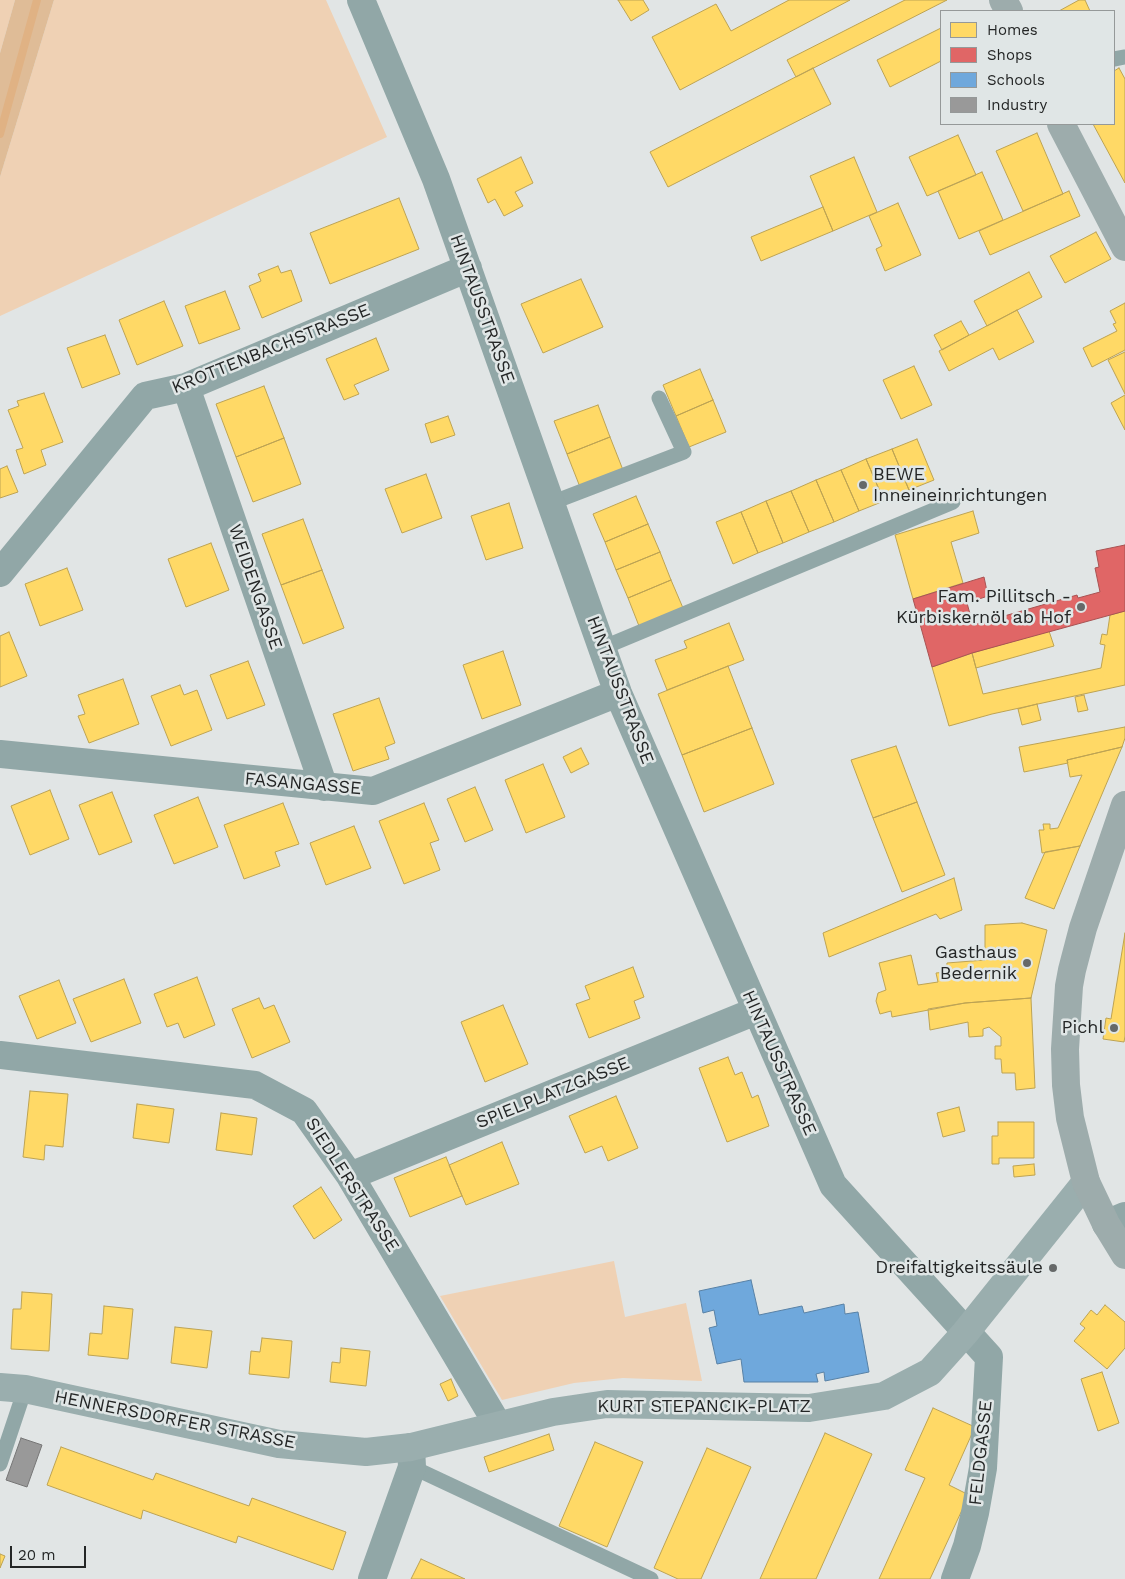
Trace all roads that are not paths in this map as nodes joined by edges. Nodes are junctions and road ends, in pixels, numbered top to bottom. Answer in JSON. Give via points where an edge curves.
{"nodes":[{"id":1,"x":361,"y":0,"type":"edge"},
{"id":2,"x":1062,"y":125,"type":"edge"},
{"id":3,"x":1125,"y":247,"type":"edge"},
{"id":4,"x":468,"y":268,"type":"junction"},
{"id":5,"x":186,"y":388,"type":"junction"},
{"id":6,"x":660,"y":398,"type":"dead end"},
{"id":7,"x":953,"y":502,"type":"dead end"},
{"id":8,"x":551,"y":503,"type":"junction"},
{"id":9,"x":0,"y":573,"type":"edge"},
{"id":10,"x":602,"y":648,"type":"junction"},
{"id":11,"x":618,"y":693,"type":"junction"},
{"id":12,"x":0,"y":754,"type":"edge"},
{"id":13,"x":324,"y":787,"type":"junction"},
{"id":14,"x":1125,"y":805,"type":"edge"},
{"id":15,"x":756,"y":1010,"type":"junction"},
{"id":16,"x":0,"y":1055,"type":"edge"},
{"id":17,"x":350,"y":1176,"type":"junction"},
{"id":18,"x":1086,"y":1182,"type":"junction"},
{"id":19,"x":1115,"y":1220,"type":"edge"},
{"id":20,"x":1125,"y":1255,"type":"edge"},
{"id":21,"x":966,"y":1333,"type":"junction"},
{"id":22,"x":13,"y":1388,"type":"edge"},
{"id":23,"x":498,"y":1424,"type":"junction"},
{"id":24,"x":5,"y":1434,"type":"edge"},
{"id":25,"x":411,"y":1457,"type":"junction"},
{"id":26,"x":0,"y":1464,"type":"edge"},
{"id":27,"x":372,"y":1579,"type":"edge"},
{"id":28,"x":651,"y":1579,"type":"edge"},
{"id":29,"x":955,"y":1579,"type":"edge"}],
"edges":[{"from":1,"to":4,"type":"street","name":"HINTAUSSTRASSE","via":[[423,147]]},
{"from":2,"to":3,"type":"main road"},
{"from":4,"to":5,"type":"street","name":"KROTTENBACHSTRASSE"},
{"from":4,"to":8,"type":"street","name":"HINTAUSSTRASSE"},
{"from":5,"to":9,"type":"street","name":"KROTTENBACHSTRASSE","via":[[145,396]]},
{"from":5,"to":13,"type":"street","name":"WEIDENGASSE"},
{"from":6,"to":8,"type":"lane","via":[[684,452]]},
{"from":7,"to":10,"type":"lane"},
{"from":8,"to":10,"type":"street","name":"HINTAUSSTRASSE"},
{"from":10,"to":11,"type":"street","name":"HINTAUSSTRASSE"},
{"from":11,"to":13,"type":"street","name":"FASANGASSE","via":[[374,790]]},
{"from":11,"to":15,"type":"street","name":"HINTAUSSTRASSE"},
{"from":12,"to":13,"type":"street","name":"FASANGASSE"},
{"from":14,"to":18,"type":"main road","via":[[1083,928],[1069,986],[1066,1085],[1072,1127]]},
{"from":15,"to":17,"type":"street","name":"SPIELPLATZGASSE"},
{"from":15,"to":21,"type":"street","name":"HINTAUSSTRASSE","via":[[833,1185]]},
{"from":16,"to":17,"type":"street","name":"SIEDLERSTRASSE","via":[[255,1085],[304,1111]]},
{"from":17,"to":23,"type":"street","name":"SIEDLERSTRASSE"},
{"from":18,"to":19,"type":"main road"},
{"from":18,"to":21,"type":"street","name":"KURT STEPANCIK-PLATZ"},
{"from":19,"to":20,"type":"main road"},
{"from":21,"to":23,"type":"street","name":"KURT STEPANCIK-PLATZ","via":[[930,1372],[884,1396],[809,1408],[607,1404]]},
{"from":21,"to":29,"type":"street","name":"FELDGASSE","via":[[988,1357],[986,1423],[975,1513]]},
{"from":22,"to":24,"type":"lane"},
{"from":22,"to":25,"type":"street","name":"HENNERSDORFER STRASSE","via":[[278,1444]]},
{"from":23,"to":25,"type":"street","name":"HENNERSDORFER STRASSE"},
{"from":24,"to":26,"type":"lane"},
{"from":25,"to":27,"type":"street"},
{"from":25,"to":28,"type":"lane"}]}
